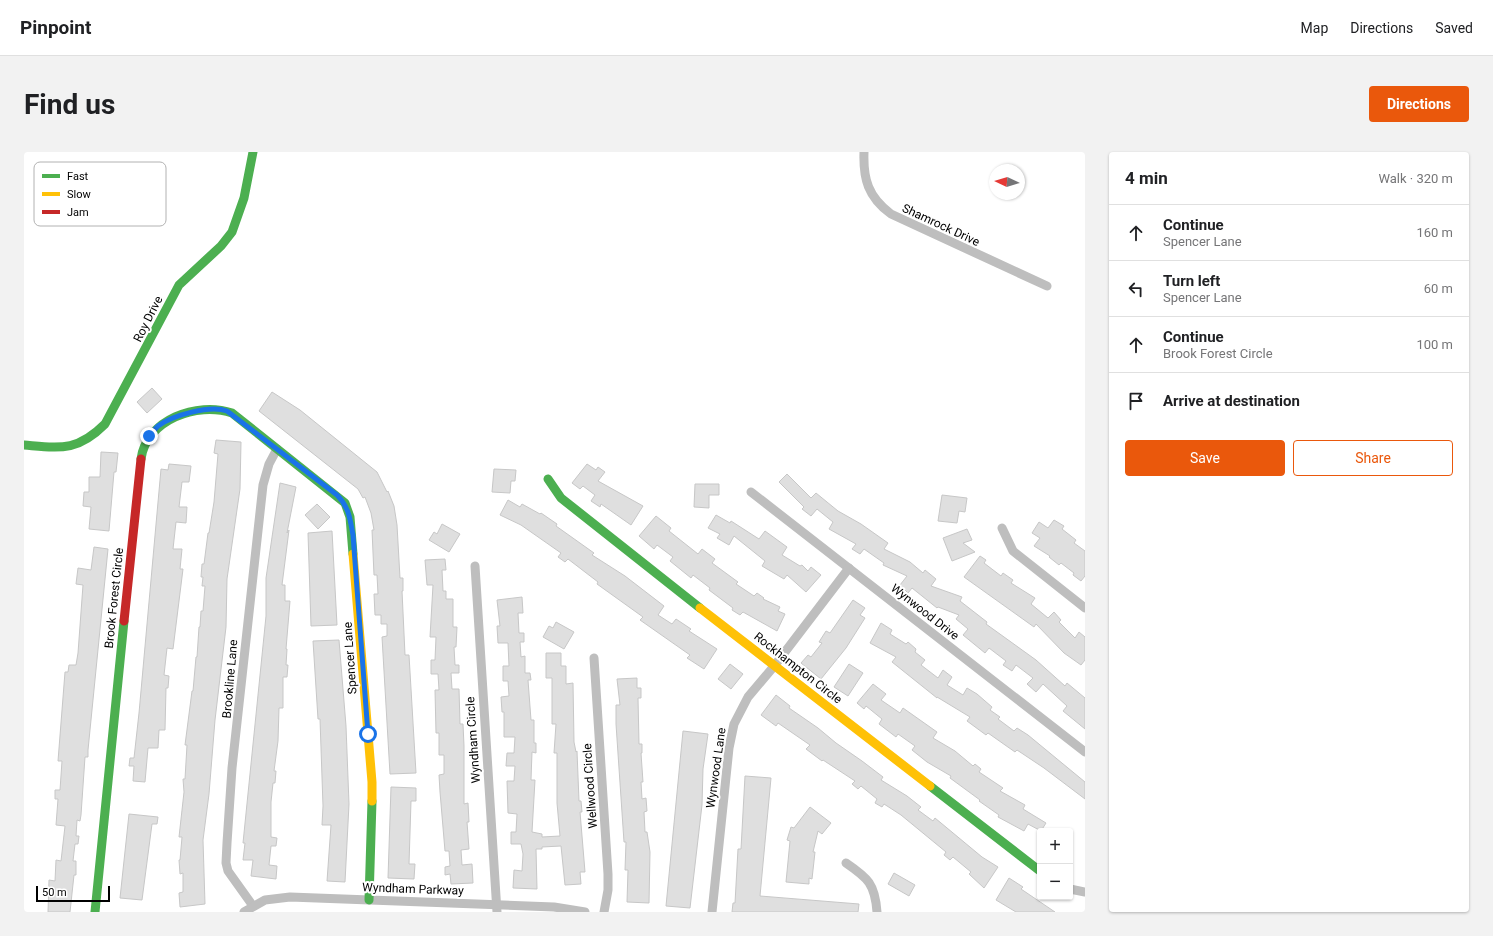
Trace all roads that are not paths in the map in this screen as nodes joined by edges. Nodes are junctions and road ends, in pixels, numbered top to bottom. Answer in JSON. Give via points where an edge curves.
{"nodes":[{"id":1,"x":253,"y":152,"type":"edge"},
{"id":2,"x":864,"y":152,"type":"edge"},
{"id":3,"x":1047,"y":286,"type":"dead end"},
{"id":4,"x":24,"y":445,"type":"edge"},
{"id":5,"x":276,"y":449,"type":"junction"},
{"id":6,"x":548,"y":479,"type":"dead end"},
{"id":7,"x":750,"y":492,"type":"dead end"},
{"id":8,"x":1002,"y":528,"type":"dead end"},
{"id":9,"x":475,"y":566,"type":"dead end"},
{"id":10,"x":849,"y":568,"type":"junction"},
{"id":11,"x":1085,"y":608,"type":"edge"},
{"id":12,"x":594,"y":658,"type":"dead end"},
{"id":13,"x":775,"y":666,"type":"junction"},
{"id":14,"x":1085,"y":752,"type":"edge"},
{"id":15,"x":846,"y":862,"type":"dead end"},
{"id":16,"x":1037,"y":869,"type":"edge"},
{"id":17,"x":1073,"y":890,"type":"edge"},
{"id":18,"x":1085,"y":892,"type":"edge"},
{"id":19,"x":368,"y":900,"type":"junction"},
{"id":20,"x":253,"y":906,"type":"junction"},
{"id":21,"x":496,"y":908,"type":"edge"},
{"id":22,"x":95,"y":912,"type":"edge"},
{"id":23,"x":244,"y":912,"type":"edge"},
{"id":24,"x":585,"y":912,"type":"edge"},
{"id":25,"x":604,"y":912,"type":"edge"},
{"id":26,"x":712,"y":912,"type":"edge"},
{"id":27,"x":877,"y":912,"type":"edge"}],
"edges":[{"from":1,"to":4,"type":"street","name":"Roy Drive","via":[[240,210],[232,231],[227,240],[179,285],[105,424],[83,442],[64,448]]},
{"from":2,"to":3,"type":"street","name":"Shamrock Drive","via":[[865,181],[883,209],[902,221]]},
{"from":5,"to":19,"type":"street","name":"Spencer Lane","via":[[337,495],[345,503],[350,517],[372,782]]},
{"from":5,"to":20,"type":"street","name":"Brookline Lane","via":[[263,485],[226,844],[228,871]]},
{"from":5,"to":22,"type":"street","name":"Brook Forest Circle","via":[[232,413],[217,408],[197,412],[158,426],[145,442],[141,457]]},
{"from":6,"to":13,"type":"street","name":"Rockhampton Circle","via":[[561,498]]},
{"from":7,"to":10,"type":"street","name":"Wynwood Drive"},
{"from":8,"to":11,"type":"street","via":[[1013,551]]},
{"from":9,"to":21,"type":"street","name":"Wyndham Circle"},
{"from":10,"to":13,"type":"street","name":"Wynwood Lane"},
{"from":10,"to":14,"type":"street","name":"Wynwood Drive"},
{"from":12,"to":25,"type":"street","name":"Wellwood Circle","via":[[608,874]]},
{"from":13,"to":16,"type":"street","name":"Rockhampton Circle"},
{"from":13,"to":26,"type":"street","name":"Wynwood Lane","via":[[748,697],[731,735]]},
{"from":15,"to":27,"type":"street","via":[[870,883]]},
{"from":17,"to":18,"type":"street"},
{"from":19,"to":20,"type":"street","name":"Wyndham Parkway","via":[[290,897],[265,900]]},
{"from":19,"to":21,"type":"street","name":"Wyndham Parkway"},
{"from":20,"to":23,"type":"street","name":"Wyndham Parkway"},
{"from":21,"to":24,"type":"street","name":"Wyndham Parkway","via":[[568,908]]}]}
